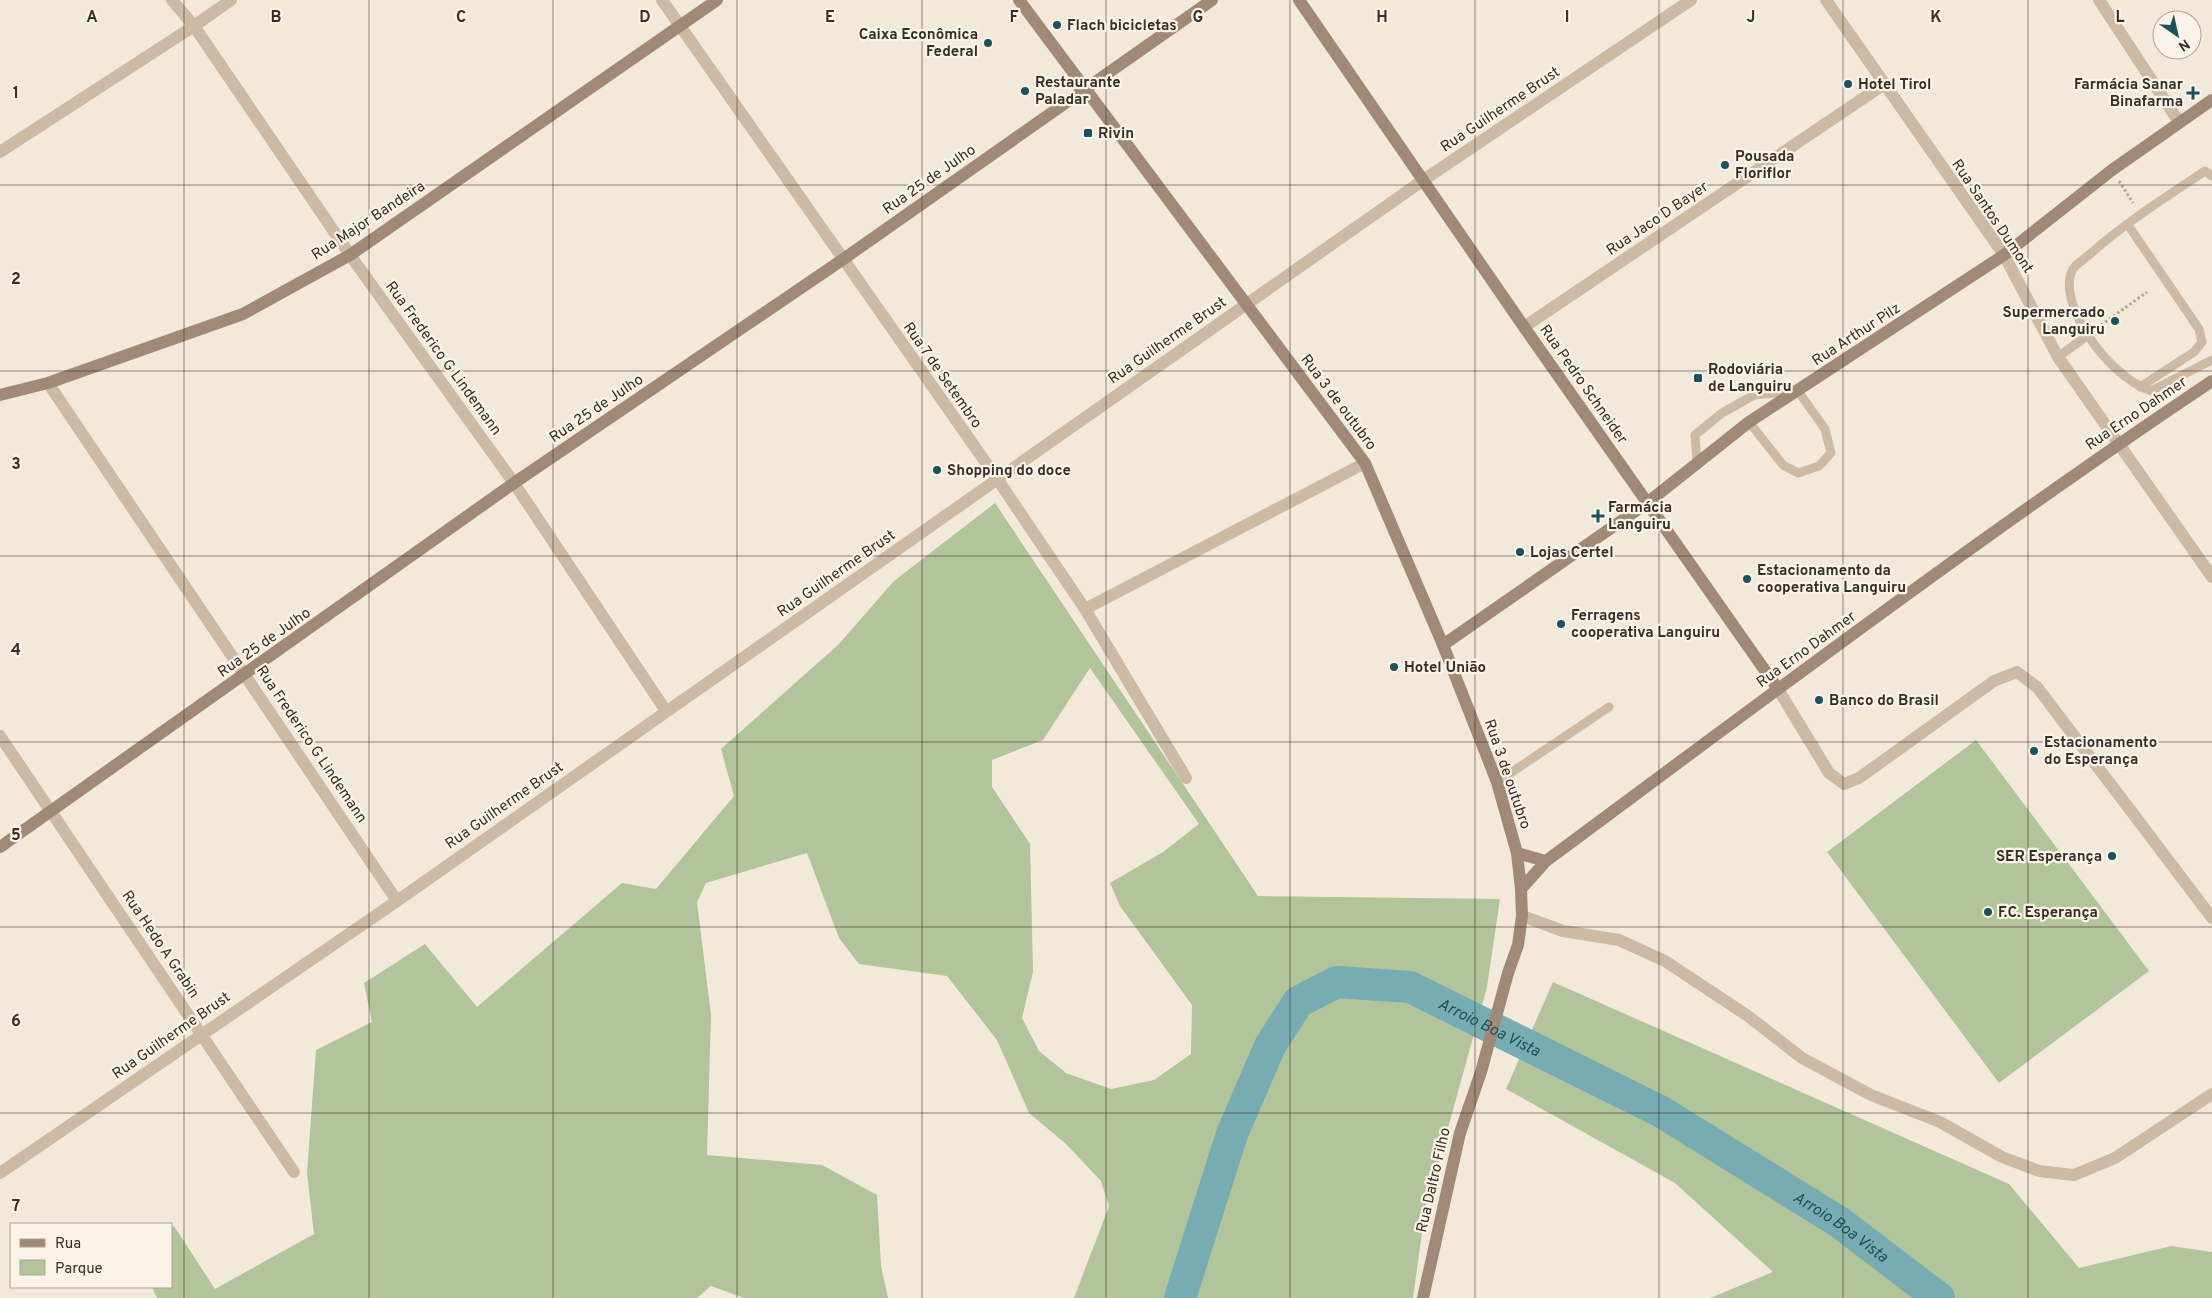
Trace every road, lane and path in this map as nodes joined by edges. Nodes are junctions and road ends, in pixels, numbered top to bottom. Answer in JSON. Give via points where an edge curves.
{"nodes":[{"id":1,"x":172,"y":0,"type":"edge"},
{"id":2,"x":231,"y":0,"type":"edge"},
{"id":3,"x":662,"y":0,"type":"edge"},
{"id":4,"x":717,"y":0,"type":"edge"},
{"id":5,"x":1019,"y":0,"type":"edge"},
{"id":6,"x":1212,"y":0,"type":"edge"},
{"id":7,"x":1300,"y":0,"type":"edge"},
{"id":8,"x":1691,"y":0,"type":"edge"},
{"id":9,"x":1826,"y":0,"type":"edge"},
{"id":10,"x":2099,"y":0,"type":"edge"},
{"id":11,"x":194,"y":26,"type":"junction"},
{"id":12,"x":680,"y":27,"type":"junction"},
{"id":13,"x":1883,"y":85,"type":"junction"},
{"id":14,"x":1086,"y":88,"type":"junction"},
{"id":15,"x":2212,"y":100,"type":"edge"},
{"id":16,"x":2179,"y":122,"type":"junction"},
{"id":17,"x":0,"y":152,"type":"edge"},
{"id":18,"x":2112,"y":170,"type":"junction"},
{"id":19,"x":2212,"y":176,"type":"edge"},
{"id":20,"x":1422,"y":181,"type":"junction"},
{"id":21,"x":2141,"y":215,"type":"junction"},
{"id":22,"x":2128,"y":225,"type":"junction"},
{"id":23,"x":350,"y":255,"type":"junction"},
{"id":24,"x":2004,"y":256,"type":"junction"},
{"id":25,"x":842,"y":260,"type":"junction"},
{"id":26,"x":2147,"y":292,"type":"dead end"},
{"id":27,"x":1246,"y":304,"type":"junction"},
{"id":28,"x":1524,"y":327,"type":"junction"},
{"id":29,"x":2088,"y":335,"type":"junction"},
{"id":30,"x":2058,"y":357,"type":"junction"},
{"id":31,"x":2212,"y":360,"type":"edge"},
{"id":32,"x":2212,"y":381,"type":"edge"},
{"id":33,"x":48,"y":383,"type":"junction"},
{"id":34,"x":2140,"y":387,"type":"junction"},
{"id":35,"x":1798,"y":391,"type":"junction"},
{"id":36,"x":0,"y":395,"type":"edge"},
{"id":37,"x":1749,"y":422,"type":"junction"},
{"id":38,"x":2118,"y":444,"type":"junction"},
{"id":39,"x":1365,"y":463,"type":"junction"},
{"id":40,"x":1697,"y":463,"type":"junction"},
{"id":41,"x":998,"y":480,"type":"junction"},
{"id":42,"x":514,"y":483,"type":"junction"},
{"id":43,"x":1647,"y":503,"type":"junction"},
{"id":44,"x":2212,"y":576,"type":"edge"},
{"id":45,"x":1084,"y":609,"type":"junction"},
{"id":46,"x":1443,"y":645,"type":"junction"},
{"id":47,"x":246,"y":675,"type":"junction"},
{"id":48,"x":1778,"y":689,"type":"junction"},
{"id":49,"x":1609,"y":707,"type":"dead end"},
{"id":50,"x":666,"y":711,"type":"junction"},
{"id":51,"x":0,"y":736,"type":"edge"},
{"id":52,"x":1186,"y":778,"type":"dead end"},
{"id":53,"x":1497,"y":782,"type":"junction"},
{"id":54,"x":52,"y":812,"type":"junction"},
{"id":55,"x":0,"y":847,"type":"edge"},
{"id":56,"x":1517,"y":853,"type":"junction"},
{"id":57,"x":1546,"y":861,"type":"junction"},
{"id":58,"x":1522,"y":888,"type":"junction"},
{"id":59,"x":396,"y":901,"type":"junction"},
{"id":60,"x":1522,"y":916,"type":"junction"},
{"id":61,"x":2212,"y":918,"type":"edge"},
{"id":62,"x":202,"y":1034,"type":"junction"},
{"id":63,"x":2212,"y":1094,"type":"edge"},
{"id":64,"x":294,"y":1172,"type":"dead end"},
{"id":65,"x":0,"y":1173,"type":"edge"},
{"id":66,"x":1423,"y":1298,"type":"edge"}],
"edges":[{"from":1,"to":11,"type":"street","name":"Rua Frederico G Lindemann"},
{"from":2,"to":11,"type":"street"},
{"from":3,"to":12,"type":"street","name":"Rua 7 de Setembro"},
{"from":4,"to":12,"type":"main road","name":"Rua Major Bandeira"},
{"from":5,"to":14,"type":"main road","name":"Rua 3 de outubro"},
{"from":6,"to":14,"type":"main road","name":"Rua 25 de Julho"},
{"from":7,"to":20,"type":"main road","name":"Rua Pedro Schneider"},
{"from":8,"to":20,"type":"street","name":"Rua Guilherme Brust"},
{"from":9,"to":13,"type":"street","name":"Rua Santos Dumont"},
{"from":10,"to":16,"type":"street"},
{"from":11,"to":17,"type":"street"},
{"from":11,"to":23,"type":"street","name":"Rua Frederico G Lindemann"},
{"from":12,"to":23,"type":"main road","name":"Rua Major Bandeira"},
{"from":12,"to":25,"type":"street","name":"Rua 7 de Setembro"},
{"from":13,"to":24,"type":"street","name":"Rua Santos Dumont"},
{"from":13,"to":28,"type":"street","name":"Rua Jaco D Bayer"},
{"from":14,"to":25,"type":"main road","name":"Rua 25 de Julho"},
{"from":14,"to":27,"type":"main road","name":"Rua 3 de outubro"},
{"from":15,"to":16,"type":"main road","name":"Rua Arthur Pilz"},
{"from":16,"to":18,"type":"main road","name":"Rua Arthur Pilz"},
{"from":18,"to":21,"type":"path"},
{"from":18,"to":24,"type":"main road","name":"Rua Arthur Pilz"},
{"from":19,"to":21,"type":"lane","via":[[2205,171]]},
{"from":20,"to":27,"type":"street","name":"Rua Guilherme Brust"},
{"from":20,"to":28,"type":"main road","name":"Rua Pedro Schneider"},
{"from":21,"to":22,"type":"lane"},
{"from":22,"to":29,"type":"lane","via":[[2073,269],[2069,291]]},
{"from":22,"to":34,"type":"lane","via":[[2199,329],[2202,342],[2194,352]]},
{"from":23,"to":33,"type":"main road","name":"Rua Major Bandeira","via":[[242,314]]},
{"from":23,"to":42,"type":"street","name":"Rua Frederico G Lindemann"},
{"from":24,"to":30,"type":"street","name":"Rua Santos Dumont"},
{"from":24,"to":35,"type":"main road","name":"Rua Arthur Pilz"},
{"from":25,"to":41,"type":"street","name":"Rua 7 de Setembro"},
{"from":25,"to":42,"type":"main road","name":"Rua 25 de Julho"},
{"from":26,"to":29,"type":"path"},
{"from":27,"to":39,"type":"main road","name":"Rua 3 de outubro"},
{"from":27,"to":41,"type":"street","name":"Rua Guilherme Brust"},
{"from":28,"to":43,"type":"main road","name":"Rua Pedro Schneider"},
{"from":29,"to":30,"type":"lane"},
{"from":29,"to":34,"type":"lane","via":[[2101,353]]},
{"from":30,"to":38,"type":"street","name":"Rua Santos Dumont"},
{"from":31,"to":34,"type":"lane","via":[[2152,391]]},
{"from":32,"to":38,"type":"main road","name":"Rua Erno Dahmer"},
{"from":33,"to":36,"type":"main road","name":"Rua Major Bandeira"},
{"from":33,"to":47,"type":"street","name":"Rua Frederico G Lindemann"},
{"from":35,"to":37,"type":"main road","name":"Rua Arthur Pilz"},
{"from":35,"to":37,"type":"lane","via":[[1825,429],[1831,453],[1819,466],[1798,473],[1782,465]]},
{"from":35,"to":40,"type":"lane","via":[[1754,395],[1722,413],[1695,434]]},
{"from":37,"to":40,"type":"main road","name":"Rua Arthur Pilz"},
{"from":38,"to":44,"type":"street","name":"Rua Santos Dumont"},
{"from":38,"to":48,"type":"main road","name":"Rua Erno Dahmer"},
{"from":39,"to":45,"type":"street"},
{"from":39,"to":46,"type":"main road","name":"Rua 3 de outubro"},
{"from":40,"to":43,"type":"main road","name":"Rua Arthur Pilz"},
{"from":41,"to":45,"type":"street","name":"Rua 7 de Setembro"},
{"from":41,"to":50,"type":"street","name":"Rua Guilherme Brust"},
{"from":42,"to":47,"type":"main road","name":"Rua 25 de Julho"},
{"from":42,"to":50,"type":"street","name":"Rua Frederico G Lindemann"},
{"from":43,"to":46,"type":"main road","name":"Rua Arthur Pilz"},
{"from":43,"to":48,"type":"main road","name":"Rua Pedro Schneider"},
{"from":45,"to":52,"type":"street","name":"Rua 7 de Setembro"},
{"from":46,"to":53,"type":"main road","name":"Rua 3 de outubro"},
{"from":47,"to":54,"type":"main road","name":"Rua 25 de Julho"},
{"from":47,"to":59,"type":"street","name":"Rua Frederico G Lindemann"},
{"from":48,"to":57,"type":"main road","name":"Rua Erno Dahmer"},
{"from":48,"to":61,"type":"street","name":"Rua Pedro Schneider","via":[[1829,773],[1844,784],[1859,778],[1994,681],[2018,672],[2037,687]]},
{"from":49,"to":53,"type":"lane"},
{"from":50,"to":59,"type":"street","name":"Rua Guilherme Brust"},
{"from":51,"to":54,"type":"street","name":"Rua Hedo A Grabin"},
{"from":53,"to":56,"type":"main road","name":"Rua 3 de outubro"},
{"from":54,"to":55,"type":"main road","name":"Rua 25 de Julho"},
{"from":54,"to":62,"type":"street","name":"Rua Hedo A Grabin"},
{"from":56,"to":57,"type":"main road","name":"Rua 3 de outubro"},
{"from":56,"to":58,"type":"main road","name":"Rua Daltro Filho"},
{"from":57,"to":58,"type":"main road","name":"Rua Erno Dahmer"},
{"from":58,"to":60,"type":"main road","name":"Rua Daltro Filho"},
{"from":59,"to":62,"type":"street","name":"Rua Guilherme Brust"},
{"from":60,"to":63,"type":"street","via":[[1563,931],[1619,940],[1666,961],[1748,1016],[1802,1058],[1871,1095],[1940,1122],[2002,1157],[2039,1171],[2074,1175],[2114,1158]]},
{"from":60,"to":66,"type":"main road","name":"Rua Daltro Filho","via":[[1518,945],[1460,1133]]},
{"from":62,"to":64,"type":"street","name":"Rua Hedo A Grabin"},
{"from":62,"to":65,"type":"street","name":"Rua Guilherme Brust"}]}
